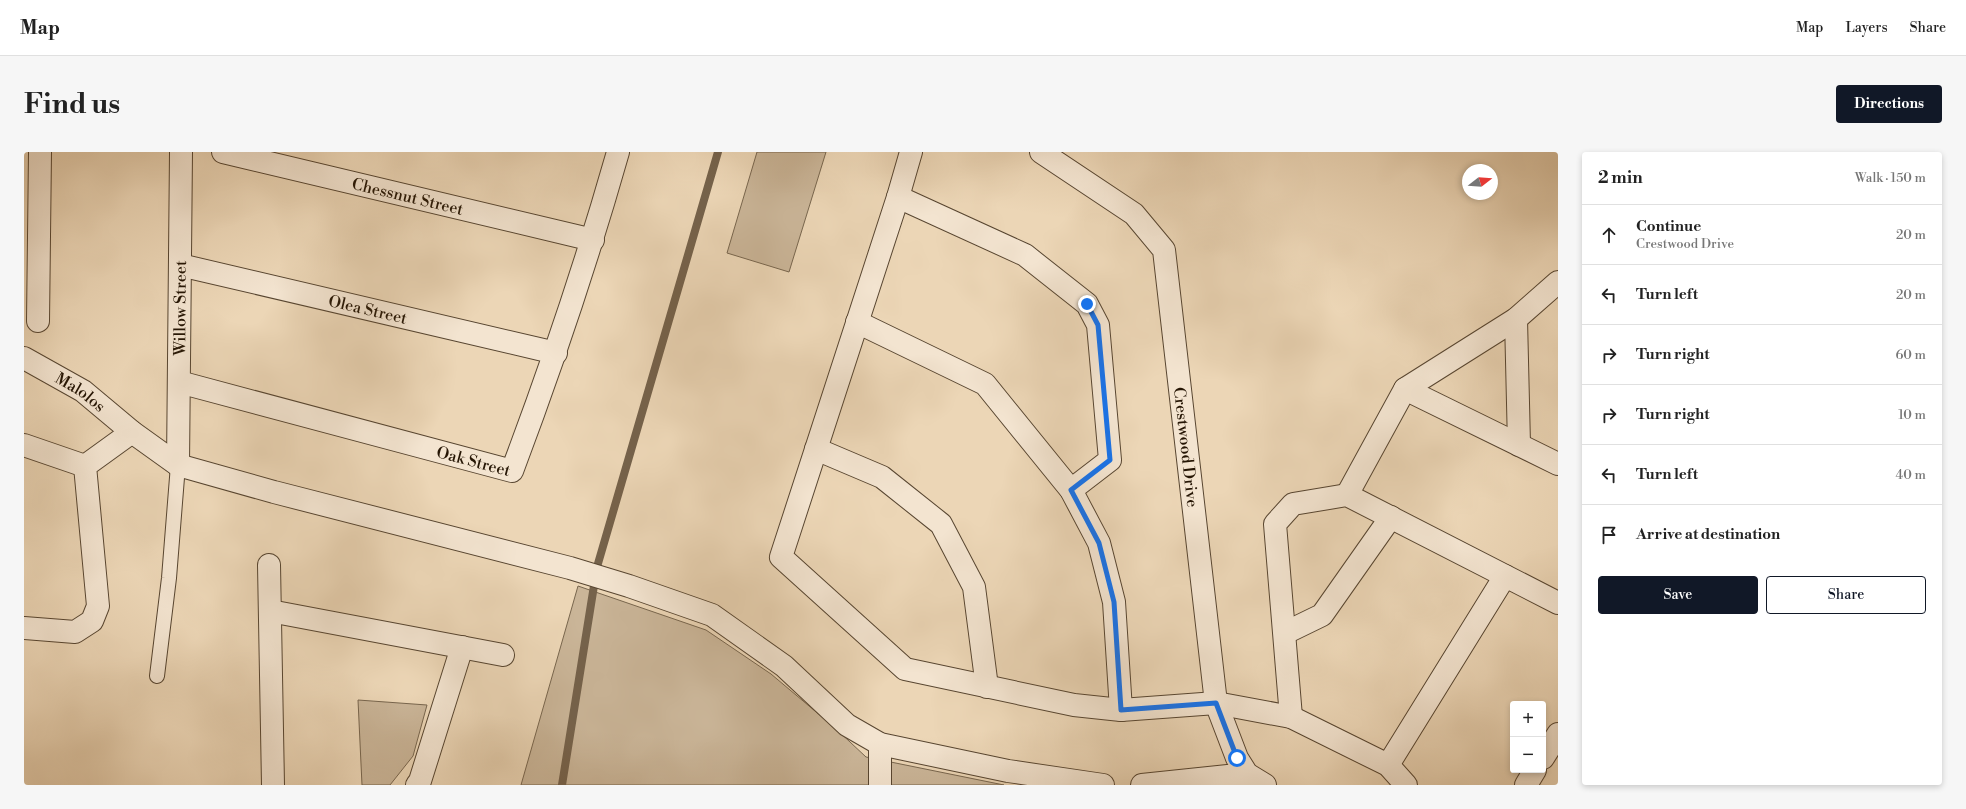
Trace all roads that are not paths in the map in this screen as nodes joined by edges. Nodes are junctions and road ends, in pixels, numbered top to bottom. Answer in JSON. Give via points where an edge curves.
{"nodes":[{"id":1,"x":40,"y":152,"type":"edge"},
{"id":2,"x":181,"y":152,"type":"edge"},
{"id":3,"x":223,"y":152,"type":"edge"},
{"id":4,"x":618,"y":152,"type":"edge"},
{"id":5,"x":911,"y":152,"type":"edge"},
{"id":6,"x":1041,"y":152,"type":"edge"},
{"id":7,"x":898,"y":197,"type":"junction"},
{"id":8,"x":31,"y":229,"type":"edge"},
{"id":9,"x":593,"y":240,"type":"junction"},
{"id":10,"x":180,"y":265,"type":"junction"},
{"id":11,"x":1558,"y":282,"type":"edge"},
{"id":12,"x":1516,"y":319,"type":"junction"},
{"id":13,"x":38,"y":321,"type":"dead end"},
{"id":14,"x":857,"y":322,"type":"junction"},
{"id":15,"x":556,"y":353,"type":"junction"},
{"id":16,"x":24,"y":358,"type":"edge"},
{"id":17,"x":179,"y":382,"type":"junction"},
{"id":18,"x":1406,"y":389,"type":"junction"},
{"id":19,"x":132,"y":432,"type":"junction"},
{"id":20,"x":24,"y":445,"type":"edge"},
{"id":21,"x":1519,"y":445,"type":"junction"},
{"id":22,"x":816,"y":449,"type":"junction"},
{"id":23,"x":1558,"y":464,"type":"edge"},
{"id":24,"x":178,"y":465,"type":"junction"},
{"id":25,"x":85,"y":466,"type":"junction"},
{"id":26,"x":1071,"y":490,"type":"junction"},
{"id":27,"x":1347,"y":495,"type":"junction"},
{"id":28,"x":1391,"y":518,"type":"junction"},
{"id":29,"x":269,"y":565,"type":"dead end"},
{"id":30,"x":1505,"y":576,"type":"junction"},
{"id":31,"x":1558,"y":603,"type":"edge"},
{"id":32,"x":270,"y":611,"type":"junction"},
{"id":33,"x":24,"y":628,"type":"edge"},
{"id":34,"x":1285,"y":633,"type":"junction"},
{"id":35,"x":462,"y":648,"type":"junction"},
{"id":36,"x":503,"y":655,"type":"dead end"},
{"id":37,"x":157,"y":676,"type":"dead end"},
{"id":38,"x":987,"y":687,"type":"junction"},
{"id":39,"x":1216,"y":703,"type":"junction"},
{"id":40,"x":1121,"y":710,"type":"junction"},
{"id":41,"x":1291,"y":717,"type":"junction"},
{"id":42,"x":1558,"y":734,"type":"edge"},
{"id":43,"x":880,"y":744,"type":"junction"},
{"id":44,"x":1546,"y":753,"type":"edge"},
{"id":45,"x":1388,"y":765,"type":"junction"},
{"id":46,"x":1533,"y":773,"type":"edge"},
{"id":47,"x":1256,"y":779,"type":"edge"},
{"id":48,"x":273,"y":785,"type":"edge"},
{"id":49,"x":417,"y":785,"type":"edge"},
{"id":50,"x":880,"y":785,"type":"edge"},
{"id":51,"x":1103,"y":785,"type":"edge"},
{"id":52,"x":1142,"y":785,"type":"edge"},
{"id":53,"x":1406,"y":785,"type":"edge"},
{"id":54,"x":1526,"y":785,"type":"edge"}],
"edges":[{"from":1,"to":8,"type":"street"},
{"from":2,"to":10,"type":"street","name":"Willow Street"},
{"from":3,"to":9,"type":"street","name":"Chessnut Street"},
{"from":4,"to":9,"type":"street","name":"Oak Street"},
{"from":5,"to":7,"type":"street"},
{"from":6,"to":39,"type":"street","name":"Crestwood Drive","via":[[1134,214],[1164,250]]},
{"from":7,"to":14,"type":"street"},
{"from":7,"to":26,"type":"street","via":[[1025,254],[1087,304],[1098,325],[1110,460]]},
{"from":8,"to":13,"type":"street"},
{"from":9,"to":15,"type":"street","name":"Oak Street"},
{"from":10,"to":15,"type":"street","name":"Olea Street"},
{"from":10,"to":17,"type":"street","name":"Willow Street"},
{"from":11,"to":12,"type":"street"},
{"from":12,"to":18,"type":"street"},
{"from":12,"to":21,"type":"street"},
{"from":14,"to":22,"type":"street"},
{"from":14,"to":26,"type":"street","via":[[985,384]]},
{"from":15,"to":17,"type":"street","name":"Oak Street","via":[[512,471]]},
{"from":16,"to":19,"type":"street","name":"Malolos","via":[[83,391]]},
{"from":17,"to":24,"type":"street","name":"Willow Street"},
{"from":18,"to":21,"type":"street"},
{"from":18,"to":27,"type":"street"},
{"from":19,"to":24,"type":"street","name":"Malolos"},
{"from":19,"to":25,"type":"street"},
{"from":20,"to":25,"type":"street"},
{"from":21,"to":23,"type":"street"},
{"from":22,"to":38,"type":"street","via":[[882,477],[941,524],[974,587]]},
{"from":22,"to":38,"type":"street","via":[[781,557],[905,669]]},
{"from":24,"to":37,"type":"lane","via":[[169,578]]},
{"from":24,"to":43,"type":"street","name":"Malolos","via":[[570,568],[712,615],[784,666],[847,725]]},
{"from":25,"to":33,"type":"street","via":[[98,606],[92,621],[75,632]]},
{"from":26,"to":40,"type":"street","via":[[1099,543],[1114,602]]},
{"from":27,"to":28,"type":"street"},
{"from":27,"to":34,"type":"street","via":[[1293,504],[1275,524]]},
{"from":28,"to":30,"type":"street"},
{"from":28,"to":34,"type":"street","via":[[1322,615]]},
{"from":29,"to":32,"type":"street"},
{"from":30,"to":31,"type":"street"},
{"from":30,"to":45,"type":"street"},
{"from":32,"to":35,"type":"street"},
{"from":32,"to":48,"type":"street"},
{"from":34,"to":41,"type":"street"},
{"from":35,"to":36,"type":"street"},
{"from":35,"to":49,"type":"street"},
{"from":38,"to":40,"type":"street","via":[[1074,705]]},
{"from":39,"to":40,"type":"street"},
{"from":39,"to":41,"type":"street"},
{"from":39,"to":47,"type":"street","name":"Crestwood Drive","via":[[1237,758]]},
{"from":41,"to":45,"type":"street"},
{"from":42,"to":44,"type":"street"},
{"from":43,"to":50,"type":"street"},
{"from":43,"to":51,"type":"street","name":"Malolos","via":[[1008,772]]},
{"from":45,"to":53,"type":"street"},
{"from":46,"to":54,"type":"street"},
{"from":47,"to":52,"type":"street"}]}
